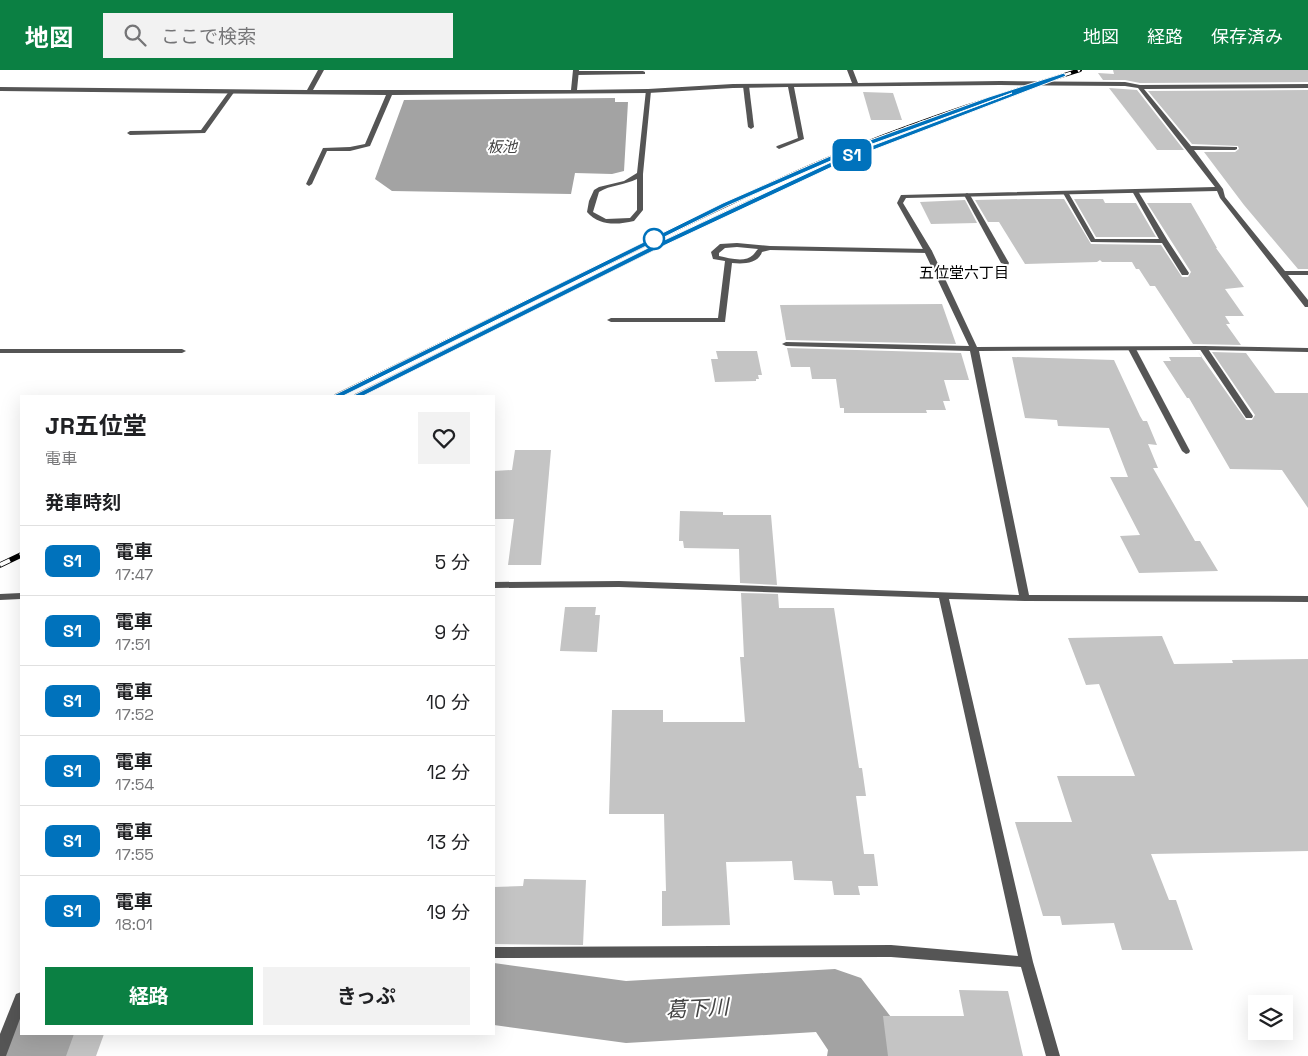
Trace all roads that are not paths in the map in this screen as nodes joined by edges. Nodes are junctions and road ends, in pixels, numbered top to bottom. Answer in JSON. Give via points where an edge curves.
{"nodes":[{"id":1,"x":321,"y":70,"type":"edge"},
{"id":2,"x":850,"y":70,"type":"edge"},
{"id":3,"x":576,"y":71,"type":"edge"},
{"id":4,"x":643,"y":72,"type":"dead end"},
{"id":5,"x":746,"y":86,"type":"junction"},
{"id":6,"x":791,"y":86,"type":"junction"},
{"id":7,"x":856,"y":86,"type":"junction"},
{"id":8,"x":1308,"y":86,"type":"edge"},
{"id":9,"x":1140,"y":87,"type":"junction"},
{"id":10,"x":3,"y":89,"type":"edge"},
{"id":11,"x":232,"y":91,"type":"junction"},
{"id":12,"x":574,"y":91,"type":"junction"},
{"id":13,"x":648,"y":91,"type":"junction"},
{"id":14,"x":309,"y":92,"type":"junction"},
{"id":15,"x":390,"y":93,"type":"junction"},
{"id":16,"x":0,"y":95,"type":"edge"},
{"id":17,"x":751,"y":127,"type":"dead end"},
{"id":18,"x":130,"y":133,"type":"dead end"},
{"id":19,"x":779,"y":148,"type":"dead end"},
{"id":20,"x":1189,"y":148,"type":"junction"},
{"id":21,"x":1235,"y":148,"type":"dead end"},
{"id":22,"x":640,"y":174,"type":"junction"},
{"id":23,"x":309,"y":184,"type":"dead end"},
{"id":24,"x":1220,"y":189,"type":"junction"},
{"id":25,"x":1135,"y":191,"type":"junction"},
{"id":26,"x":1066,"y":193,"type":"junction"},
{"id":27,"x":967,"y":195,"type":"junction"},
{"id":28,"x":1164,"y":241,"type":"junction"},
{"id":29,"x":770,"y":248,"type":"junction"},
{"id":30,"x":928,"y":251,"type":"junction"},
{"id":31,"x":729,"y":260,"type":"junction"},
{"id":32,"x":1005,"y":262,"type":"dead end"},
{"id":33,"x":1308,"y":272,"type":"edge"},
{"id":34,"x":1185,"y":273,"type":"dead end"},
{"id":35,"x":1284,"y":273,"type":"junction"},
{"id":36,"x":1308,"y":305,"type":"edge"},
{"id":37,"x":611,"y":320,"type":"dead end"},
{"id":38,"x":786,"y":344,"type":"dead end"},
{"id":39,"x":1203,"y":348,"type":"junction"},
{"id":40,"x":974,"y":349,"type":"junction"},
{"id":41,"x":1132,"y":349,"type":"junction"},
{"id":42,"x":1308,"y":350,"type":"edge"},
{"id":43,"x":0,"y":351,"type":"edge"},
{"id":44,"x":182,"y":351,"type":"dead end"},
{"id":45,"x":1249,"y":416,"type":"dead end"},
{"id":46,"x":1186,"y":451,"type":"dead end"},
{"id":47,"x":495,"y":585,"type":"edge"},
{"id":48,"x":943,"y":595,"type":"junction"},
{"id":49,"x":20,"y":596,"type":"edge"},
{"id":50,"x":0,"y":597,"type":"edge"},
{"id":51,"x":1025,"y":598,"type":"junction"},
{"id":52,"x":1308,"y":599,"type":"edge"},
{"id":53,"x":495,"y":953,"type":"edge"},
{"id":54,"x":1026,"y":962,"type":"junction"},
{"id":55,"x":20,"y":1001,"type":"edge"},
{"id":56,"x":0,"y":1053,"type":"edge"},
{"id":57,"x":1052,"y":1056,"type":"edge"}],
"edges":[{"from":1,"to":14,"type":"street"},
{"from":2,"to":7,"type":"street"},
{"from":3,"to":4,"type":"street"},
{"from":3,"to":12,"type":"street"},
{"from":5,"to":6,"type":"street"},
{"from":5,"to":13,"type":"street"},
{"from":5,"to":17,"type":"street"},
{"from":6,"to":7,"type":"street"},
{"from":6,"to":19,"type":"street","via":[[801,139]]},
{"from":7,"to":9,"type":"street","via":[[1000,83],[1125,84]]},
{"from":8,"to":9,"type":"street"},
{"from":9,"to":20,"type":"street"},
{"from":10,"to":11,"type":"street"},
{"from":10,"to":16,"type":"street"},
{"from":11,"to":14,"type":"street"},
{"from":11,"to":18,"type":"street","via":[[203,132]]},
{"from":12,"to":13,"type":"street"},
{"from":12,"to":15,"type":"street"},
{"from":13,"to":22,"type":"street"},
{"from":14,"to":15,"type":"street"},
{"from":15,"to":23,"type":"street","via":[[368,145],[325,149]]},
{"from":20,"to":21,"type":"street"},
{"from":20,"to":24,"type":"street"},
{"from":22,"to":22,"type":"street","via":[[640,210],[632,220],[609,222],[595,218],[590,212],[596,191]]},
{"from":24,"to":25,"type":"street"},
{"from":24,"to":35,"type":"street","via":[[1222,197]]},
{"from":25,"to":26,"type":"street"},
{"from":25,"to":28,"type":"street"},
{"from":26,"to":27,"type":"street"},
{"from":26,"to":28,"type":"street","via":[[1093,241]]},
{"from":27,"to":30,"type":"street","via":[[903,196],[900,203]]},
{"from":27,"to":32,"type":"street"},
{"from":28,"to":34,"type":"street"},
{"from":29,"to":30,"type":"street"},
{"from":29,"to":31,"type":"street","via":[[759,251],[749,260]]},
{"from":29,"to":31,"type":"street","via":[[723,246],[715,252],[716,256]]},
{"from":30,"to":40,"type":"street"},
{"from":31,"to":37,"type":"street","via":[[722,320]]},
{"from":33,"to":35,"type":"street"},
{"from":35,"to":36,"type":"street"},
{"from":38,"to":40,"type":"street"},
{"from":39,"to":41,"type":"street"},
{"from":39,"to":42,"type":"street"},
{"from":39,"to":45,"type":"street"},
{"from":40,"to":41,"type":"street"},
{"from":40,"to":51,"type":"street"},
{"from":41,"to":46,"type":"street"},
{"from":43,"to":44,"type":"street"},
{"from":47,"to":48,"type":"street","via":[[619,584]]},
{"from":48,"to":51,"type":"street"},
{"from":48,"to":54,"type":"street"},
{"from":49,"to":50,"type":"street"},
{"from":51,"to":52,"type":"street"},
{"from":53,"to":54,"type":"street","via":[[891,951]]},
{"from":54,"to":57,"type":"street"},
{"from":55,"to":56,"type":"street"}]}
